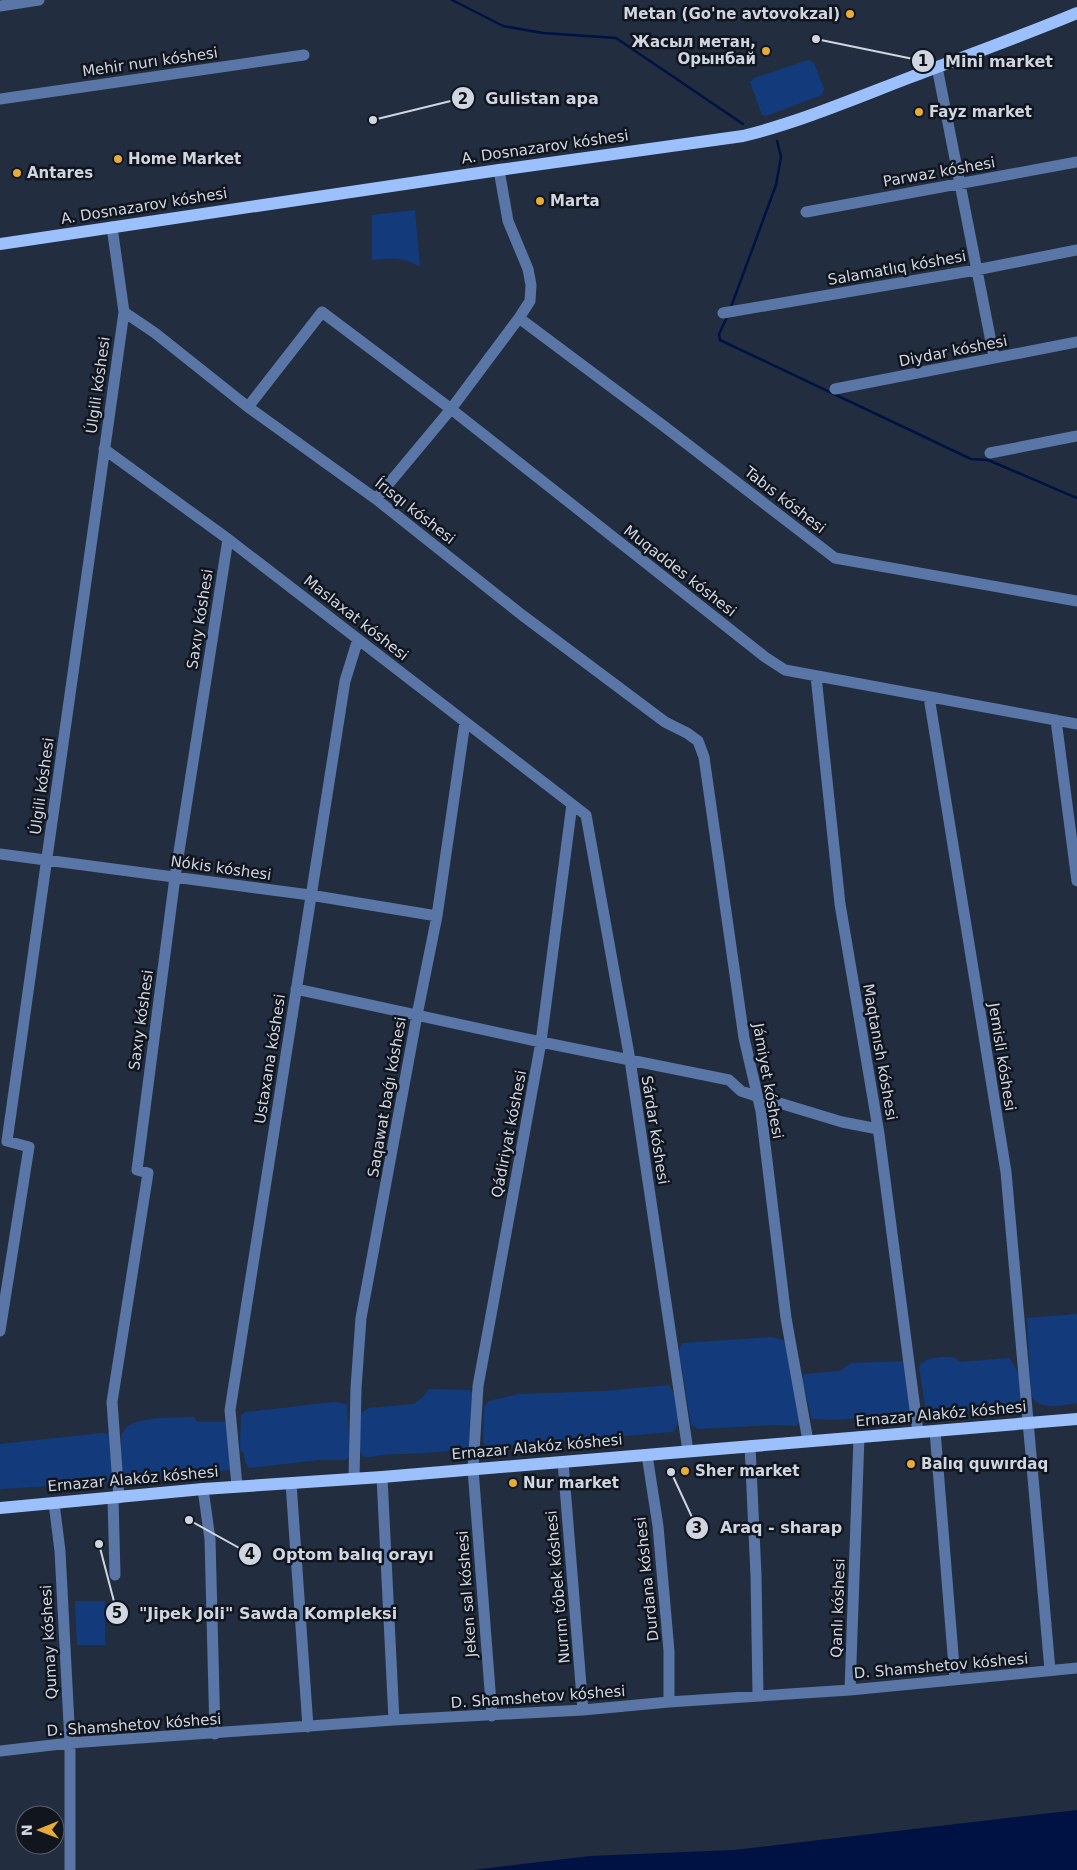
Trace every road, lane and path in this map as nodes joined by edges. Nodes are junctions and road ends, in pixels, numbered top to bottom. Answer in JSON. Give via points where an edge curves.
{"nodes":[{"id":1,"x":39,"y":0,"type":"edge"},
{"id":2,"x":0,"y":6,"type":"edge"},
{"id":3,"x":1077,"y":13,"type":"edge"},
{"id":4,"x":304,"y":54,"type":"dead end"},
{"id":5,"x":938,"y":67,"type":"junction"},
{"id":6,"x":0,"y":99,"type":"edge"},
{"id":7,"x":1077,"y":162,"type":"edge"},
{"id":8,"x":500,"y":170,"type":"junction"},
{"id":9,"x":960,"y":184,"type":"junction"},
{"id":10,"x":806,"y":212,"type":"dead end"},
{"id":11,"x":112,"y":227,"type":"junction"},
{"id":12,"x":0,"y":244,"type":"edge"},
{"id":13,"x":1077,"y":250,"type":"edge"},
{"id":14,"x":976,"y":270,"type":"junction"},
{"id":15,"x":124,"y":312,"type":"junction"},
{"id":16,"x":722,"y":314,"type":"dead end"},
{"id":17,"x":519,"y":318,"type":"junction"},
{"id":18,"x":1077,"y":342,"type":"edge"},
{"id":19,"x":994,"y":358,"type":"junction"},
{"id":20,"x":835,"y":389,"type":"dead end"},
{"id":21,"x":248,"y":407,"type":"junction"},
{"id":22,"x":451,"y":409,"type":"junction"},
{"id":23,"x":1077,"y":436,"type":"edge"},
{"id":24,"x":104,"y":449,"type":"junction"},
{"id":25,"x":990,"y":453,"type":"dead end"},
{"id":26,"x":376,"y":499,"type":"junction"},
{"id":27,"x":228,"y":539,"type":"junction"},
{"id":28,"x":1077,"y":601,"type":"edge"},
{"id":29,"x":358,"y":639,"type":"junction"},
{"id":30,"x":816,"y":676,"type":"junction"},
{"id":31,"x":929,"y":697,"type":"junction"},
{"id":32,"x":1056,"y":720,"type":"junction"},
{"id":33,"x":465,"y":722,"type":"junction"},
{"id":34,"x":1077,"y":724,"type":"edge"},
{"id":35,"x":687,"y":733,"type":"joint"},
{"id":36,"x":572,"y":804,"type":"junction"},
{"id":37,"x":586,"y":815,"type":"joint"},
{"id":38,"x":0,"y":854,"type":"edge"},
{"id":39,"x":47,"y":860,"type":"junction"},
{"id":40,"x":176,"y":877,"type":"junction"},
{"id":41,"x":1077,"y":881,"type":"edge"},
{"id":42,"x":310,"y":895,"type":"junction"},
{"id":43,"x":438,"y":916,"type":"junction"},
{"id":44,"x":296,"y":989,"type":"junction"},
{"id":45,"x":417,"y":1015,"type":"junction"},
{"id":46,"x":542,"y":1042,"type":"junction"},
{"id":47,"x":630,"y":1060,"type":"junction"},
{"id":48,"x":756,"y":1096,"type":"junction"},
{"id":49,"x":878,"y":1129,"type":"junction"},
{"id":50,"x":0,"y":1332,"type":"edge"},
{"id":51,"x":1077,"y":1419,"type":"edge"},
{"id":52,"x":1028,"y":1423,"type":"junction"},
{"id":53,"x":936,"y":1431,"type":"junction"},
{"id":54,"x":918,"y":1432,"type":"junction"},
{"id":55,"x":859,"y":1437,"type":"junction"},
{"id":56,"x":808,"y":1441,"type":"junction"},
{"id":57,"x":750,"y":1446,"type":"junction"},
{"id":58,"x":688,"y":1451,"type":"junction"},
{"id":59,"x":647,"y":1455,"type":"junction"},
{"id":60,"x":563,"y":1462,"type":"junction"},
{"id":61,"x":473,"y":1469,"type":"junction"},
{"id":62,"x":382,"y":1477,"type":"junction"},
{"id":63,"x":354,"y":1478,"type":"junction"},
{"id":64,"x":291,"y":1483,"type":"junction"},
{"id":65,"x":237,"y":1486,"type":"junction"},
{"id":66,"x":203,"y":1489,"type":"junction"},
{"id":67,"x":116,"y":1498,"type":"junction"},
{"id":68,"x":54,"y":1503,"type":"junction"},
{"id":69,"x":0,"y":1508,"type":"edge"},
{"id":70,"x":115,"y":1575,"type":"dead end"},
{"id":71,"x":1077,"y":1668,"type":"edge"},
{"id":72,"x":1050,"y":1670,"type":"junction"},
{"id":73,"x":955,"y":1679,"type":"junction"},
{"id":74,"x":850,"y":1690,"type":"junction"},
{"id":75,"x":758,"y":1695,"type":"junction"},
{"id":76,"x":668,"y":1702,"type":"junction"},
{"id":77,"x":584,"y":1710,"type":"junction"},
{"id":78,"x":492,"y":1716,"type":"junction"},
{"id":79,"x":394,"y":1720,"type":"junction"},
{"id":80,"x":308,"y":1727,"type":"junction"},
{"id":81,"x":215,"y":1734,"type":"junction"},
{"id":82,"x":70,"y":1743,"type":"junction"},
{"id":83,"x":0,"y":1751,"type":"edge"},
{"id":84,"x":70,"y":1870,"type":"edge"}],
"edges":[{"from":1,"to":2,"type":"street"},
{"from":3,"to":5,"type":"main road","name":"A. Dosnazarov kóshesi"},
{"from":4,"to":6,"type":"street","name":"Mehir nurı kóshesi"},
{"from":5,"to":8,"type":"main road","name":"A. Dosnazarov kóshesi","via":[[743,136]]},
{"from":5,"to":9,"type":"street"},
{"from":7,"to":9,"type":"street","name":"Parwaz kóshesi"},
{"from":8,"to":11,"type":"main road","name":"A. Dosnazarov kóshesi"},
{"from":8,"to":17,"type":"street","via":[[508,221],[528,269],[531,285],[530,301]]},
{"from":9,"to":10,"type":"street","name":"Parwaz kóshesi"},
{"from":9,"to":14,"type":"street"},
{"from":11,"to":12,"type":"main road","name":"A. Dosnazarov kóshesi"},
{"from":11,"to":15,"type":"street","name":"Úlgili kóshesi"},
{"from":13,"to":14,"type":"street","name":"Salamatlıq kóshesi"},
{"from":14,"to":16,"type":"street","name":"Salamatlıq kóshesi"},
{"from":14,"to":19,"type":"street"},
{"from":15,"to":21,"type":"street","name":"Írısqı kóshesi"},
{"from":15,"to":24,"type":"street","name":"Úlgili kóshesi"},
{"from":17,"to":22,"type":"street"},
{"from":17,"to":28,"type":"street","name":"Tabıs kóshesi","via":[[835,558]]},
{"from":18,"to":19,"type":"street","name":"Diydar kóshesi"},
{"from":19,"to":20,"type":"street","name":"Diydar kóshesi"},
{"from":21,"to":22,"type":"street","name":"Muqaddes kóshesi","via":[[322,312]]},
{"from":21,"to":26,"type":"street","name":"Írısqı kóshesi"},
{"from":22,"to":26,"type":"street"},
{"from":22,"to":30,"type":"street","name":"Muqaddes kóshesi","via":[[765,657],[785,670]]},
{"from":23,"to":25,"type":"street"},
{"from":24,"to":27,"type":"street","name":"Maslaxat kóshesi"},
{"from":24,"to":39,"type":"street","name":"Úlgili kóshesi"},
{"from":26,"to":35,"type":"street","name":"Írısqı kóshesi","via":[[530,621],[665,722]]},
{"from":27,"to":29,"type":"street","name":"Maslaxat kóshesi"},
{"from":27,"to":40,"type":"street","name":"Saxıy kóshesi"},
{"from":29,"to":33,"type":"street","name":"Maslaxat kóshesi"},
{"from":29,"to":42,"type":"street","name":"Ustaxana kóshesi","via":[[345,681]]},
{"from":30,"to":31,"type":"street","name":"Muqaddes kóshesi"},
{"from":30,"to":49,"type":"street","name":"Maqtanısh kóshesi","via":[[840,904]]},
{"from":31,"to":32,"type":"street","name":"Muqaddes kóshesi"},
{"from":31,"to":52,"type":"street","name":"Jemisli kóshesi","via":[[1006,1172]]},
{"from":32,"to":34,"type":"street","name":"Muqaddes kóshesi"},
{"from":32,"to":41,"type":"street"},
{"from":33,"to":36,"type":"street","name":"Maslaxat kóshesi"},
{"from":33,"to":43,"type":"street","name":"Saqawat baǵı kóshesi"},
{"from":35,"to":48,"type":"street","name":"Jámiyet kóshesi","via":[[698,741],[704,757],[744,1038]]},
{"from":36,"to":37,"type":"street","name":"Maslaxat kóshesi"},
{"from":36,"to":46,"type":"street","name":"Qádiriyat kóshesi"},
{"from":37,"to":47,"type":"street","name":"Sárdar kóshesi"},
{"from":38,"to":39,"type":"street","name":"Nókis kóshesi"},
{"from":39,"to":40,"type":"street","name":"Nókis kóshesi"},
{"from":39,"to":50,"type":"street","name":"Úlgili kóshesi","via":[[7,1141],[29,1147]]},
{"from":40,"to":42,"type":"street","name":"Nókis kóshesi"},
{"from":40,"to":67,"type":"street","name":"Saxıy kóshesi","via":[[137,1170],[148,1173],[112,1402]]},
{"from":42,"to":43,"type":"street","name":"Nókis kóshesi"},
{"from":42,"to":44,"type":"street","name":"Ustaxana kóshesi"},
{"from":43,"to":45,"type":"street","name":"Saqawat baǵı kóshesi"},
{"from":44,"to":45,"type":"street"},
{"from":44,"to":65,"type":"street","name":"Ustaxana kóshesi","via":[[230,1410]]},
{"from":45,"to":46,"type":"street"},
{"from":45,"to":63,"type":"street","name":"Saqawat baǵı kóshesi","via":[[362,1318]]},
{"from":46,"to":47,"type":"street"},
{"from":46,"to":61,"type":"street","name":"Qádiriyat kóshesi","via":[[478,1386]]},
{"from":47,"to":48,"type":"street","via":[[729,1080],[742,1091]]},
{"from":47,"to":58,"type":"street","name":"Sárdar kóshesi"},
{"from":48,"to":49,"type":"street","via":[[842,1122]]},
{"from":48,"to":56,"type":"street","name":"Jámiyet kóshesi","via":[[761,1111],[786,1318]]},
{"from":49,"to":54,"type":"street","name":"Maqtanısh kóshesi"},
{"from":51,"to":52,"type":"main road","name":"Ernazar Alakóz kóshesi"},
{"from":52,"to":53,"type":"main road","name":"Ernazar Alakóz kóshesi"},
{"from":52,"to":72,"type":"street","name":"Jemisli kóshesi"},
{"from":53,"to":54,"type":"main road","name":"Ernazar Alakóz kóshesi"},
{"from":53,"to":73,"type":"street"},
{"from":54,"to":55,"type":"main road","name":"Ernazar Alakóz kóshesi"},
{"from":55,"to":56,"type":"main road","name":"Ernazar Alakóz kóshesi"},
{"from":55,"to":74,"type":"street","name":"Qanlı kóshesi"},
{"from":56,"to":57,"type":"main road","name":"Ernazar Alakóz kóshesi"},
{"from":57,"to":58,"type":"main road","name":"Ernazar Alakóz kóshesi"},
{"from":57,"to":75,"type":"street"},
{"from":58,"to":59,"type":"main road","name":"Ernazar Alakóz kóshesi"},
{"from":59,"to":60,"type":"main road","name":"Ernazar Alakóz kóshesi"},
{"from":59,"to":76,"type":"street","name":"Durdana kóshesi","via":[[658,1526],[669,1651]]},
{"from":60,"to":61,"type":"main road","name":"Ernazar Alakóz kóshesi"},
{"from":60,"to":77,"type":"street","name":"Nurım tóbek kóshesi"},
{"from":61,"to":62,"type":"main road","name":"Ernazar Alakóz kóshesi"},
{"from":61,"to":78,"type":"street","name":"Jeken sal kóshesi"},
{"from":62,"to":63,"type":"main road","name":"Ernazar Alakóz kóshesi"},
{"from":62,"to":79,"type":"street"},
{"from":63,"to":64,"type":"main road","name":"Ernazar Alakóz kóshesi"},
{"from":64,"to":65,"type":"main road","name":"Ernazar Alakóz kóshesi"},
{"from":64,"to":80,"type":"street"},
{"from":65,"to":66,"type":"main road","name":"Ernazar Alakóz kóshesi"},
{"from":66,"to":67,"type":"main road","name":"Ernazar Alakóz kóshesi"},
{"from":66,"to":81,"type":"street","via":[[210,1539]]},
{"from":67,"to":68,"type":"main road","name":"Ernazar Alakóz kóshesi"},
{"from":67,"to":70,"type":"street","name":"Saxıy kóshesi"},
{"from":68,"to":69,"type":"main road","name":"Ernazar Alakóz kóshesi"},
{"from":68,"to":82,"type":"street","name":"Qumay kóshesi","via":[[60,1551]]},
{"from":71,"to":72,"type":"street","name":"D. Shamshetov kóshesi"},
{"from":72,"to":73,"type":"street","name":"D. Shamshetov kóshesi"},
{"from":73,"to":74,"type":"street","name":"D. Shamshetov kóshesi"},
{"from":74,"to":75,"type":"street","name":"D. Shamshetov kóshesi"},
{"from":75,"to":76,"type":"street","name":"D. Shamshetov kóshesi"},
{"from":76,"to":77,"type":"street","name":"D. Shamshetov kóshesi"},
{"from":77,"to":78,"type":"street","name":"D. Shamshetov kóshesi"},
{"from":78,"to":79,"type":"street","name":"D. Shamshetov kóshesi"},
{"from":79,"to":80,"type":"street","name":"D. Shamshetov kóshesi"},
{"from":80,"to":81,"type":"street","name":"D. Shamshetov kóshesi"},
{"from":81,"to":82,"type":"street","name":"D. Shamshetov kóshesi"},
{"from":82,"to":83,"type":"street","name":"D. Shamshetov kóshesi"},
{"from":82,"to":84,"type":"street","name":"Qumay kóshesi"}]}
